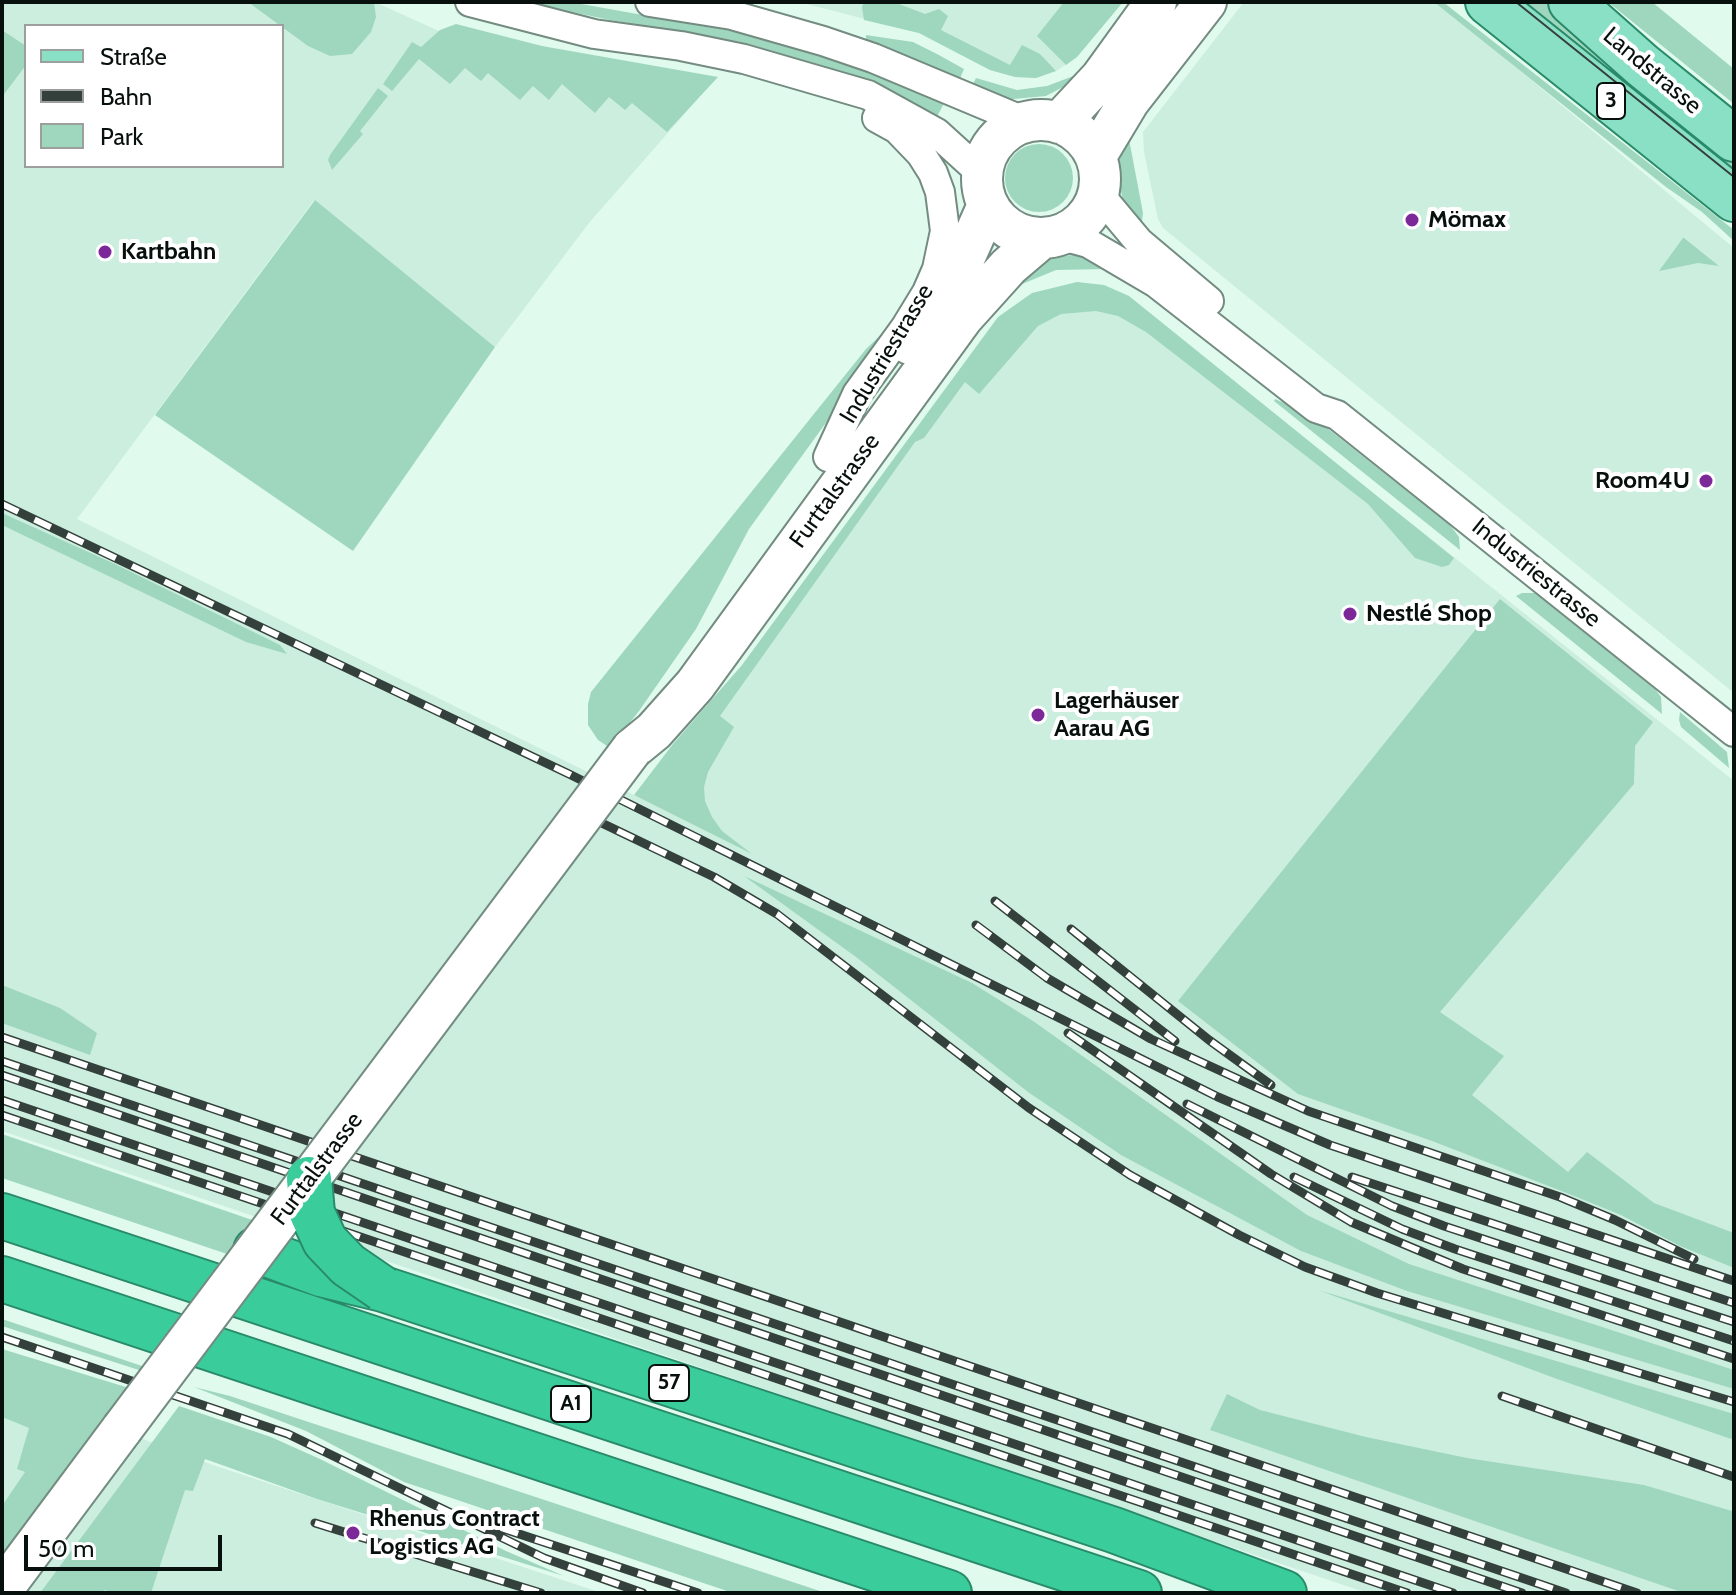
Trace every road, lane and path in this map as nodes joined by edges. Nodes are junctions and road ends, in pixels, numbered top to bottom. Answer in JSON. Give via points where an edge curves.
{"nodes":[{"id":1,"x":470,"y":2,"type":"edge"},
{"id":2,"x":650,"y":2,"type":"edge"},
{"id":3,"x":1156,"y":2,"type":"edge"},
{"id":4,"x":1206,"y":2,"type":"edge"},
{"id":5,"x":1488,"y":2,"type":"edge"},
{"id":6,"x":1571,"y":2,"type":"edge"},
{"id":7,"x":808,"y":77,"type":"junction"},
{"id":8,"x":1043,"y":122,"type":"junction"},
{"id":9,"x":1734,"y":139,"type":"edge"},
{"id":10,"x":1097,"y":175,"type":"junction"},
{"id":11,"x":985,"y":190,"type":"junction"},
{"id":12,"x":1734,"y":199,"type":"edge"},
{"id":13,"x":1051,"y":236,"type":"junction"},
{"id":14,"x":1337,"y":415,"type":"junction"},
{"id":15,"x":828,"y":457,"type":"junction"},
{"id":16,"x":1734,"y":732,"type":"edge"},
{"id":17,"x":632,"y":749,"type":"junction"},
{"id":18,"x":309,"y":1179,"type":"junction"},
{"id":19,"x":2,"y":1216,"type":"edge"},
{"id":20,"x":256,"y":1250,"type":"junction"},
{"id":21,"x":2,"y":1279,"type":"edge"},
{"id":22,"x":383,"y":1289,"type":"junction"},
{"id":23,"x":2,"y":1590,"type":"edge"},
{"id":24,"x":949,"y":1593,"type":"edge"},
{"id":25,"x":1139,"y":1593,"type":"edge"},
{"id":26,"x":1284,"y":1593,"type":"edge"}],
"edges":[{"from":1,"to":7,"type":"street","name":"Industriestrasse","via":[[594,34],[681,46]]},
{"from":2,"to":8,"type":"street","via":[[732,15],[823,41]]},
{"from":3,"to":8,"type":"main road","via":[[1101,78]]},
{"from":4,"to":10,"type":"main road","via":[[1129,101]]},
{"from":5,"to":12,"type":"main road","name":"Landstrasse","number":"3"},
{"from":6,"to":9,"type":"main road","name":"Landstrasse","number":"3"},
{"from":7,"to":11,"type":"street","name":"Industriestrasse","via":[[868,95],[937,133]]},
{"from":7,"to":15,"type":"street","name":"Industriestrasse","via":[[897,129],[921,154],[940,192],[945,231],[927,292],[857,394]]},
{"from":8,"to":10,"type":"main road","via":[[1075,130],[1087,141]]},
{"from":8,"to":11,"type":"main road","via":[[1009,129],[995,141],[986,157]]},
{"from":10,"to":13,"type":"main road","via":[[1086,216],[1075,227]]},
{"from":10,"to":14,"type":"street","name":"Industriestrasse","via":[[1139,242],[1328,399]]},
{"from":11,"to":13,"type":"main road","via":[[997,218],[1009,229],[1025,236]]},
{"from":11,"to":15,"type":"main road","name":"Furttalstrasse","via":[[960,268],[940,303]]},
{"from":13,"to":14,"type":"street","name":"Industriestrasse","via":[[1088,243],[1156,283],[1316,408]]},
{"from":13,"to":17,"type":"main road","name":"Furttalstrasse","via":[[1009,266],[963,317],[695,685]]},
{"from":14,"to":16,"type":"street","name":"Industriestrasse"},
{"from":15,"to":17,"type":"main road","name":"Furttalstrasse","via":[[672,675]]},
{"from":17,"to":18,"type":"main road","name":"Furttalstrasse","bridge":true},
{"from":18,"to":20,"type":"main road","name":"Furttalstrasse","bridge":true},
{"from":18,"to":22,"type":"highway","number":"57","bridge":true,"via":[[312,1213],[325,1241]]},
{"from":19,"to":25,"type":"highway","number":"A1"},
{"from":20,"to":22,"type":"highway","number":"57","bridge":true},
{"from":20,"to":23,"type":"main road","name":"Furttalstrasse","bridge":true},
{"from":21,"to":24,"type":"highway"},
{"from":22,"to":26,"type":"highway","number":"57","via":[[1114,1530]]}]}
